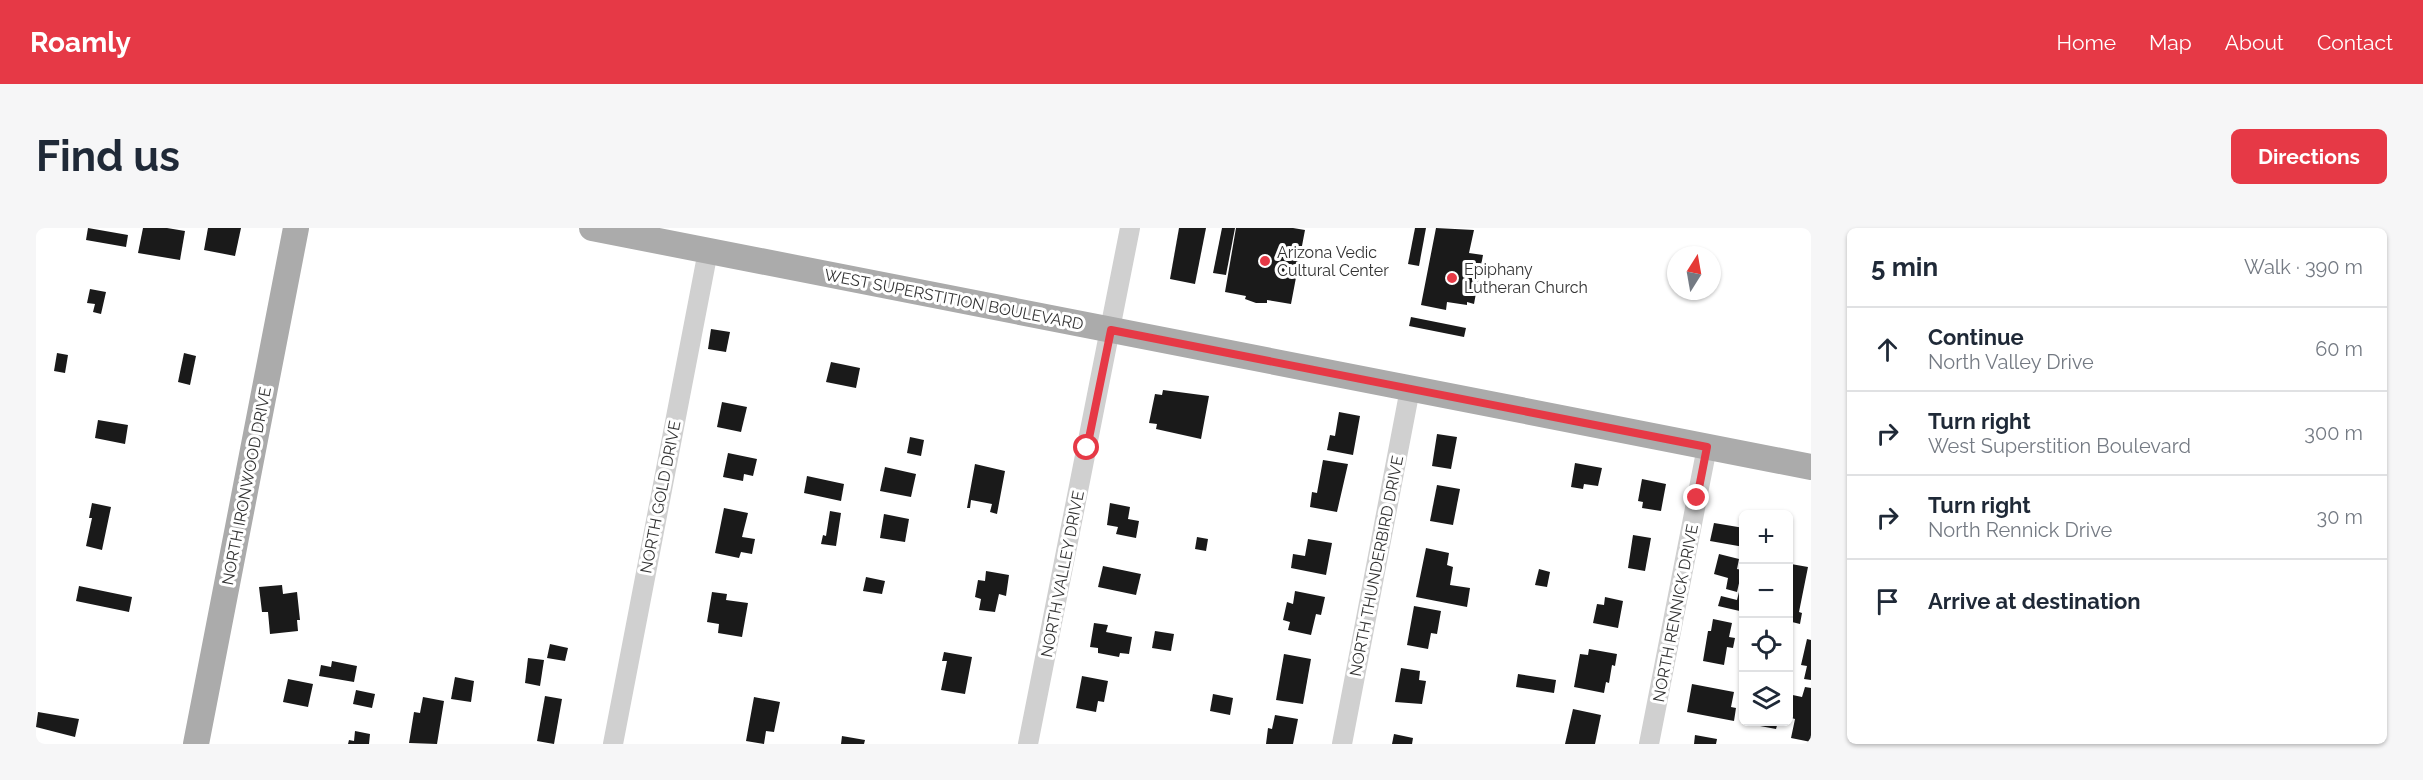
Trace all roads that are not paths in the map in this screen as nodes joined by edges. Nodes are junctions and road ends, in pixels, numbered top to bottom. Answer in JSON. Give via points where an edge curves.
{"nodes":[{"id":1,"x":296,"y":228,"type":"edge"},
{"id":2,"x":592,"y":228,"type":"edge"},
{"id":3,"x":1130,"y":228,"type":"edge"},
{"id":4,"x":708,"y":251,"type":"junction"},
{"id":5,"x":1111,"y":330,"type":"junction"},
{"id":6,"x":1410,"y":389,"type":"junction"},
{"id":7,"x":1707,"y":447,"type":"junction"},
{"id":8,"x":1811,"y":467,"type":"edge"},
{"id":9,"x":196,"y":744,"type":"edge"},
{"id":10,"x":613,"y":744,"type":"edge"},
{"id":11,"x":1028,"y":744,"type":"edge"},
{"id":12,"x":1342,"y":744,"type":"edge"},
{"id":13,"x":1649,"y":744,"type":"edge"}],
"edges":[{"from":1,"to":9,"type":"main road","name":"NORTH IRONWOOD DRIVE"},
{"from":2,"to":4,"type":"main road","name":"WEST SUPERSTITION BOULEVARD"},
{"from":3,"to":5,"type":"street","name":"NORTH VALLEY DRIVE"},
{"from":4,"to":5,"type":"main road","name":"WEST SUPERSTITION BOULEVARD"},
{"from":4,"to":10,"type":"street","name":"NORTH GOLD DRIVE"},
{"from":5,"to":6,"type":"main road","name":"WEST SUPERSTITION BOULEVARD"},
{"from":5,"to":11,"type":"street","name":"NORTH VALLEY DRIVE"},
{"from":6,"to":7,"type":"main road","name":"WEST SUPERSTITION BOULEVARD"},
{"from":6,"to":12,"type":"street","name":"NORTH THUNDERBIRD DRIVE"},
{"from":7,"to":8,"type":"main road","name":"WEST SUPERSTITION BOULEVARD"},
{"from":7,"to":13,"type":"street","name":"NORTH RENNICK DRIVE"}]}
